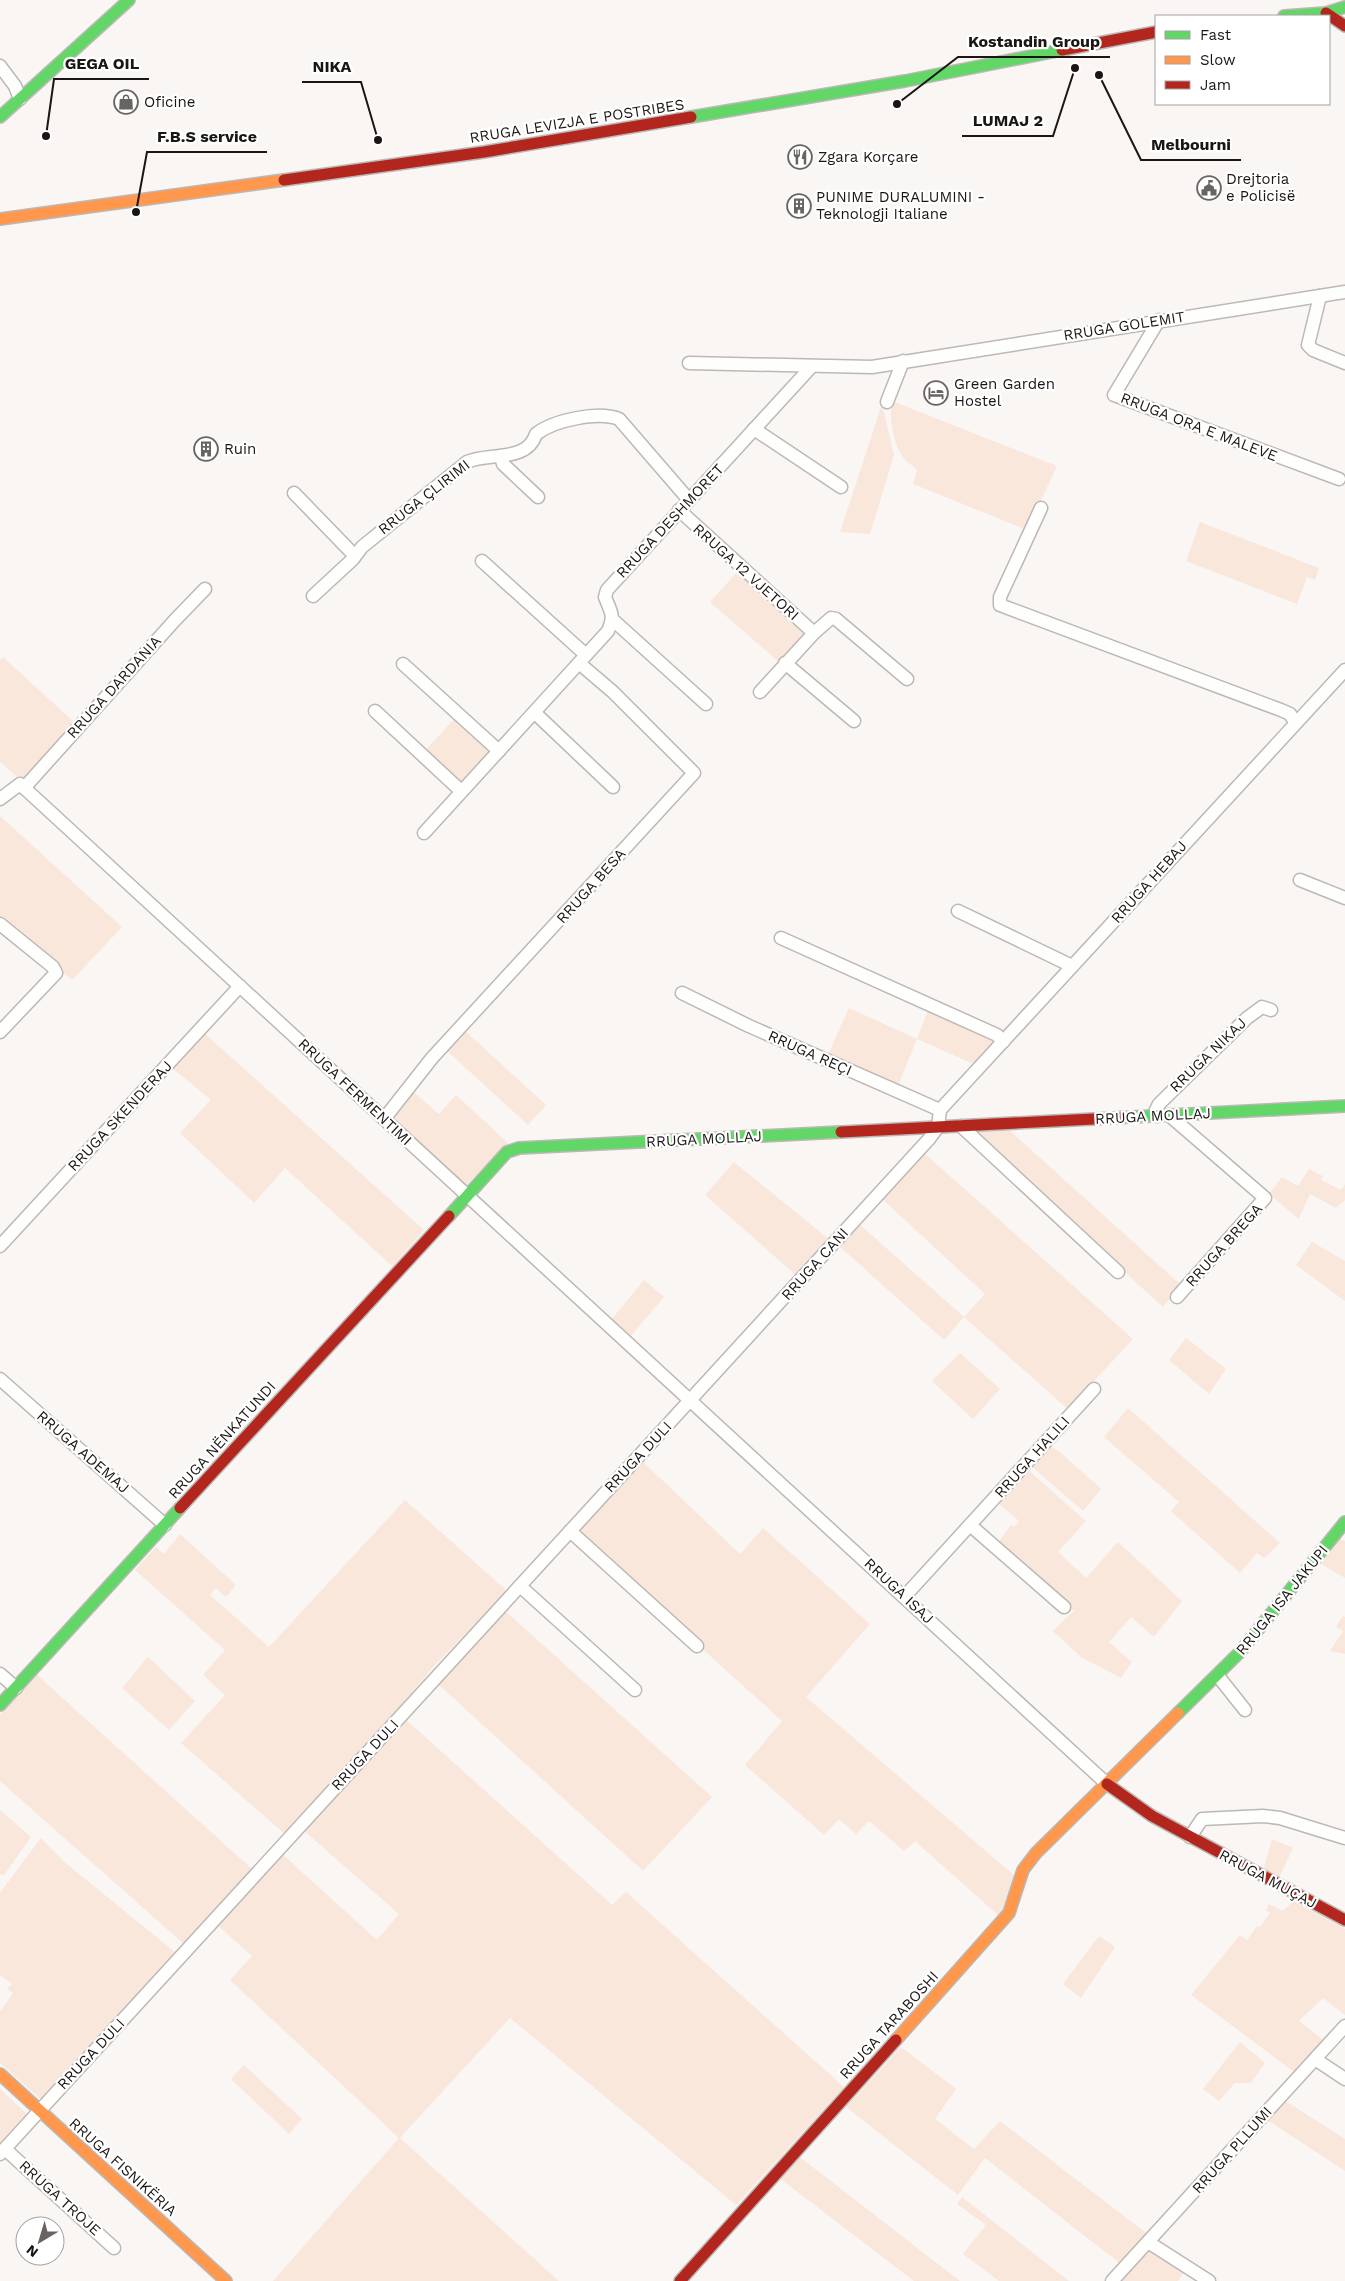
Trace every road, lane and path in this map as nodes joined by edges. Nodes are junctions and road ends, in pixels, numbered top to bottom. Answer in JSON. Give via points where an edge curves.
{"nodes":[{"id":1,"x":129,"y":0,"type":"edge"},
{"id":2,"x":1345,"y":7,"type":"edge"},
{"id":3,"x":1326,"y":13,"type":"junction"},
{"id":4,"x":1298,"y":15,"type":"edge"},
{"id":5,"x":1329,"y":15,"type":"edge"},
{"id":6,"x":1330,"y":16,"type":"edge"},
{"id":7,"x":1345,"y":26,"type":"edge"},
{"id":8,"x":1155,"y":32,"type":"edge"},
{"id":9,"x":0,"y":66,"type":"edge"},
{"id":10,"x":20,"y":99,"type":"junction"},
{"id":11,"x":0,"y":117,"type":"edge"},
{"id":12,"x":0,"y":219,"type":"edge"},
{"id":13,"x":1345,"y":292,"type":"edge"},
{"id":14,"x":1320,"y":296,"type":"junction"},
{"id":15,"x":1159,"y":320,"type":"junction"},
{"id":16,"x":903,"y":361,"type":"junction"},
{"id":17,"x":689,"y":363,"type":"dead end"},
{"id":18,"x":1345,"y":363,"type":"edge"},
{"id":19,"x":812,"y":366,"type":"junction"},
{"id":20,"x":887,"y":402,"type":"dead end"},
{"id":21,"x":754,"y":429,"type":"junction"},
{"id":22,"x":501,"y":457,"type":"junction"},
{"id":23,"x":1338,"y":479,"type":"dead end"},
{"id":24,"x":841,"y":488,"type":"dead end"},
{"id":25,"x":294,"y":492,"type":"dead end"},
{"id":26,"x":538,"y":497,"type":"dead end"},
{"id":27,"x":689,"y":500,"type":"junction"},
{"id":28,"x":1041,"y":508,"type":"dead end"},
{"id":29,"x":679,"y":510,"type":"junction"},
{"id":30,"x":355,"y":556,"type":"junction"},
{"id":31,"x":482,"y":560,"type":"dead end"},
{"id":32,"x":205,"y":589,"type":"dead end"},
{"id":33,"x":313,"y":596,"type":"dead end"},
{"id":34,"x":613,"y":620,"type":"junction"},
{"id":35,"x":814,"y":633,"type":"junction"},
{"id":36,"x":583,"y":659,"type":"junction"},
{"id":37,"x":785,"y":663,"type":"junction"},
{"id":38,"x":403,"y":664,"type":"dead end"},
{"id":39,"x":1345,"y":670,"type":"edge"},
{"id":40,"x":907,"y":678,"type":"dead end"},
{"id":41,"x":760,"y":692,"type":"dead end"},
{"id":42,"x":706,"y":704,"type":"dead end"},
{"id":43,"x":375,"y":711,"type":"dead end"},
{"id":44,"x":535,"y":713,"type":"junction"},
{"id":45,"x":854,"y":721,"type":"dead end"},
{"id":46,"x":1295,"y":722,"type":"junction"},
{"id":47,"x":499,"y":751,"type":"junction"},
{"id":48,"x":22,"y":786,"type":"junction"},
{"id":49,"x":613,"y":787,"type":"dead end"},
{"id":50,"x":461,"y":791,"type":"junction"},
{"id":51,"x":0,"y":799,"type":"edge"},
{"id":52,"x":424,"y":833,"type":"dead end"},
{"id":53,"x":1300,"y":880,"type":"dead end"},
{"id":54,"x":1345,"y":898,"type":"edge"},
{"id":55,"x":958,"y":911,"type":"dead end"},
{"id":56,"x":0,"y":924,"type":"edge"},
{"id":57,"x":781,"y":938,"type":"dead end"},
{"id":58,"x":1072,"y":966,"type":"junction"},
{"id":59,"x":240,"y":986,"type":"junction"},
{"id":60,"x":682,"y":993,"type":"dead end"},
{"id":61,"x":1271,"y":1010,"type":"dead end"},
{"id":62,"x":0,"y":1032,"type":"edge"},
{"id":63,"x":1003,"y":1042,"type":"junction"},
{"id":64,"x":1345,"y":1106,"type":"edge"},
{"id":65,"x":940,"y":1110,"type":"junction"},
{"id":66,"x":1163,"y":1116,"type":"junction"},
{"id":67,"x":384,"y":1119,"type":"junction"},
{"id":68,"x":961,"y":1126,"type":"junction"},
{"id":69,"x":938,"y":1127,"type":"junction"},
{"id":70,"x":466,"y":1194,"type":"junction"},
{"id":71,"x":0,"y":1246,"type":"edge"},
{"id":72,"x":1118,"y":1272,"type":"dead end"},
{"id":73,"x":1177,"y":1297,"type":"dead end"},
{"id":74,"x":0,"y":1379,"type":"edge"},
{"id":75,"x":1094,"y":1389,"type":"dead end"},
{"id":76,"x":690,"y":1400,"type":"junction"},
{"id":77,"x":1345,"y":1522,"type":"edge"},
{"id":78,"x":165,"y":1525,"type":"junction"},
{"id":79,"x":970,"y":1525,"type":"junction"},
{"id":80,"x":570,"y":1531,"type":"junction"},
{"id":81,"x":520,"y":1586,"type":"junction"},
{"id":82,"x":904,"y":1596,"type":"junction"},
{"id":83,"x":1064,"y":1607,"type":"dead end"},
{"id":84,"x":697,"y":1646,"type":"dead end"},
{"id":85,"x":0,"y":1674,"type":"edge"},
{"id":86,"x":1218,"y":1676,"type":"junction"},
{"id":87,"x":16,"y":1688,"type":"junction"},
{"id":88,"x":635,"y":1690,"type":"dead end"},
{"id":89,"x":0,"y":1705,"type":"edge"},
{"id":90,"x":1245,"y":1710,"type":"dead end"},
{"id":91,"x":1107,"y":1784,"type":"junction"},
{"id":92,"x":1190,"y":1837,"type":"junction"},
{"id":93,"x":1345,"y":1838,"type":"edge"},
{"id":94,"x":1345,"y":1920,"type":"edge"},
{"id":95,"x":1345,"y":2026,"type":"edge"},
{"id":96,"x":1315,"y":2059,"type":"junction"},
{"id":97,"x":0,"y":2074,"type":"edge"},
{"id":98,"x":1345,"y":2079,"type":"edge"},
{"id":99,"x":39,"y":2110,"type":"junction"},
{"id":100,"x":2,"y":2152,"type":"edge"},
{"id":101,"x":1148,"y":2242,"type":"junction"},
{"id":102,"x":114,"y":2248,"type":"dead end"},
{"id":103,"x":226,"y":2281,"type":"edge"},
{"id":104,"x":680,"y":2281,"type":"edge"},
{"id":105,"x":1112,"y":2281,"type":"edge"},
{"id":106,"x":1209,"y":2281,"type":"edge"}],
"edges":[{"from":1,"to":10,"type":"street"},
{"from":2,"to":3,"type":"street"},
{"from":3,"to":4,"type":"street"},
{"from":3,"to":5,"type":"street"},
{"from":6,"to":7,"type":"street"},
{"from":8,"to":12,"type":"street","name":"RRUGA LEVIZJA E POSTRIBES","via":[[905,81],[484,152]]},
{"from":9,"to":10,"type":"street"},
{"from":10,"to":11,"type":"street"},
{"from":13,"to":14,"type":"street","name":"RRUGA GOLEMIT"},
{"from":14,"to":15,"type":"street","name":"RRUGA GOLEMIT"},
{"from":14,"to":18,"type":"street","via":[[1308,345]]},
{"from":15,"to":16,"type":"street","name":"RRUGA GOLEMIT"},
{"from":15,"to":23,"type":"street","name":"RRUGA ORA E MALEVE","via":[[1114,395]]},
{"from":16,"to":19,"type":"street","name":"RRUGA GOLEMIT","via":[[872,367]]},
{"from":16,"to":20,"type":"street"},
{"from":17,"to":19,"type":"street","name":"RRUGA GOLEMIT"},
{"from":19,"to":21,"type":"street","name":"RRUGA DESHMORET"},
{"from":21,"to":24,"type":"street"},
{"from":21,"to":27,"type":"street","name":"RRUGA DESHMORET"},
{"from":22,"to":26,"type":"street","via":[[503,464]]},
{"from":22,"to":27,"type":"street","name":"RRUGA ÇLIRIMI","via":[[529,446],[536,434],[550,424],[612,416],[619,419]]},
{"from":22,"to":30,"type":"street","name":"RRUGA ÇLIRIMI","via":[[478,457],[467,462],[401,513]]},
{"from":25,"to":30,"type":"street"},
{"from":27,"to":29,"type":"street","name":"RRUGA DESHMORET"},
{"from":28,"to":46,"type":"street","via":[[1000,597],[1000,605],[1281,710],[1290,714]]},
{"from":29,"to":34,"type":"street","name":"RRUGA DESHMORET","via":[[606,590],[605,597]]},
{"from":29,"to":35,"type":"street","name":"RRUGA 12 VJETORI"},
{"from":30,"to":33,"type":"street","name":"RRUGA ÇLIRIMI"},
{"from":31,"to":36,"type":"street"},
{"from":32,"to":48,"type":"street","name":"RRUGA DARDANIA"},
{"from":34,"to":36,"type":"street","via":[[608,631]]},
{"from":34,"to":42,"type":"street","name":"RRUGA DESHMORET"},
{"from":35,"to":37,"type":"street","name":"RRUGA 12 VJETORI"},
{"from":35,"to":40,"type":"street","name":"RRUGA 12 VJETORI","via":[[831,618],[836,619]]},
{"from":36,"to":44,"type":"street"},
{"from":36,"to":67,"type":"street","name":"RRUGA BESA","via":[[694,773],[432,1058]]},
{"from":37,"to":41,"type":"street","name":"RRUGA 12 VJETORI"},
{"from":37,"to":45,"type":"street"},
{"from":38,"to":47,"type":"street"},
{"from":39,"to":46,"type":"street","name":"RRUGA HEBAJ"},
{"from":43,"to":50,"type":"street"},
{"from":44,"to":47,"type":"street"},
{"from":44,"to":49,"type":"street"},
{"from":46,"to":58,"type":"street","name":"RRUGA HEBAJ"},
{"from":47,"to":50,"type":"street"},
{"from":48,"to":51,"type":"street","name":"RRUGA DARDANIA"},
{"from":48,"to":59,"type":"street","name":"RRUGA FERMENTIMI"},
{"from":50,"to":52,"type":"street"},
{"from":53,"to":54,"type":"street"},
{"from":55,"to":58,"type":"street"},
{"from":56,"to":62,"type":"street","via":[[53,967],[56,973]]},
{"from":57,"to":63,"type":"street","via":[[997,1035]]},
{"from":58,"to":63,"type":"street","name":"RRUGA HEBAJ"},
{"from":59,"to":67,"type":"street","name":"RRUGA FERMENTIMI"},
{"from":59,"to":71,"type":"street","name":"RRUGA SKENDERAJ"},
{"from":60,"to":65,"type":"street","name":"RRUGA REÇI"},
{"from":61,"to":66,"type":"street","name":"RRUGA NIKAJ","via":[[1262,1007],[1247,1018],[1159,1104],[1156,1110]]},
{"from":63,"to":65,"type":"street","name":"RRUGA HEBAJ"},
{"from":64,"to":66,"type":"street","name":"RRUGA MOLLAJ"},
{"from":65,"to":69,"type":"street"},
{"from":66,"to":68,"type":"street","name":"RRUGA MOLLAJ"},
{"from":66,"to":73,"type":"street","name":"RRUGA BREGA","via":[[1266,1198]]},
{"from":67,"to":70,"type":"street","name":"RRUGA FERMENTIMI"},
{"from":68,"to":69,"type":"street","name":"RRUGA MOLLAJ"},
{"from":68,"to":72,"type":"street"},
{"from":69,"to":70,"type":"street","name":"RRUGA MOLLAJ","via":[[519,1148],[507,1152]]},
{"from":69,"to":76,"type":"street","name":"RRUGA CANI"},
{"from":70,"to":76,"type":"street","name":"RRUGA FERMENTIMI"},
{"from":70,"to":78,"type":"street","name":"RRUGA NËNKATUNDI"},
{"from":74,"to":78,"type":"street","name":"RRUGA ADEMAJ"},
{"from":75,"to":79,"type":"street","name":"RRUGA HALILI"},
{"from":76,"to":80,"type":"street","name":"RRUGA DULI"},
{"from":76,"to":82,"type":"street","name":"RRUGA ISAJ"},
{"from":77,"to":86,"type":"street","name":"RRUGA ISA JAKUPI"},
{"from":78,"to":87,"type":"street","name":"RRUGA NËNKATUNDI"},
{"from":79,"to":82,"type":"street","name":"RRUGA HALILI"},
{"from":79,"to":83,"type":"street"},
{"from":80,"to":81,"type":"street","name":"RRUGA DULI"},
{"from":80,"to":84,"type":"street"},
{"from":81,"to":88,"type":"street"},
{"from":81,"to":99,"type":"street","name":"RRUGA DULI"},
{"from":82,"to":91,"type":"street","name":"RRUGA ISAJ"},
{"from":85,"to":87,"type":"street"},
{"from":86,"to":90,"type":"street"},
{"from":86,"to":91,"type":"street","name":"RRUGA ISA JAKUPI"},
{"from":87,"to":89,"type":"street","name":"RRUGA NËNKATUNDI"},
{"from":91,"to":92,"type":"street","name":"RRUGA MUÇAJ","via":[[1138,1808]]},
{"from":91,"to":104,"type":"street","name":"RRUGA TARABOSHI","via":[[1029,1861],[1009,1913]]},
{"from":92,"to":93,"type":"street","via":[[1202,1819],[1264,1816]]},
{"from":92,"to":94,"type":"street","name":"RRUGA MUÇAJ"},
{"from":95,"to":96,"type":"street","name":"RRUGA PLLUMI"},
{"from":96,"to":98,"type":"street"},
{"from":96,"to":101,"type":"street","name":"RRUGA PLLUMI","via":[[1232,2157]]},
{"from":97,"to":99,"type":"street","name":"RRUGA FISNIKËRIA"},
{"from":99,"to":100,"type":"street","name":"RRUGA TROJE"},
{"from":99,"to":103,"type":"street","name":"RRUGA FISNIKËRIA"},
{"from":100,"to":102,"type":"street","name":"RRUGA TROJE"},
{"from":101,"to":105,"type":"street","name":"RRUGA PLLUMI"},
{"from":101,"to":106,"type":"street"}]}
